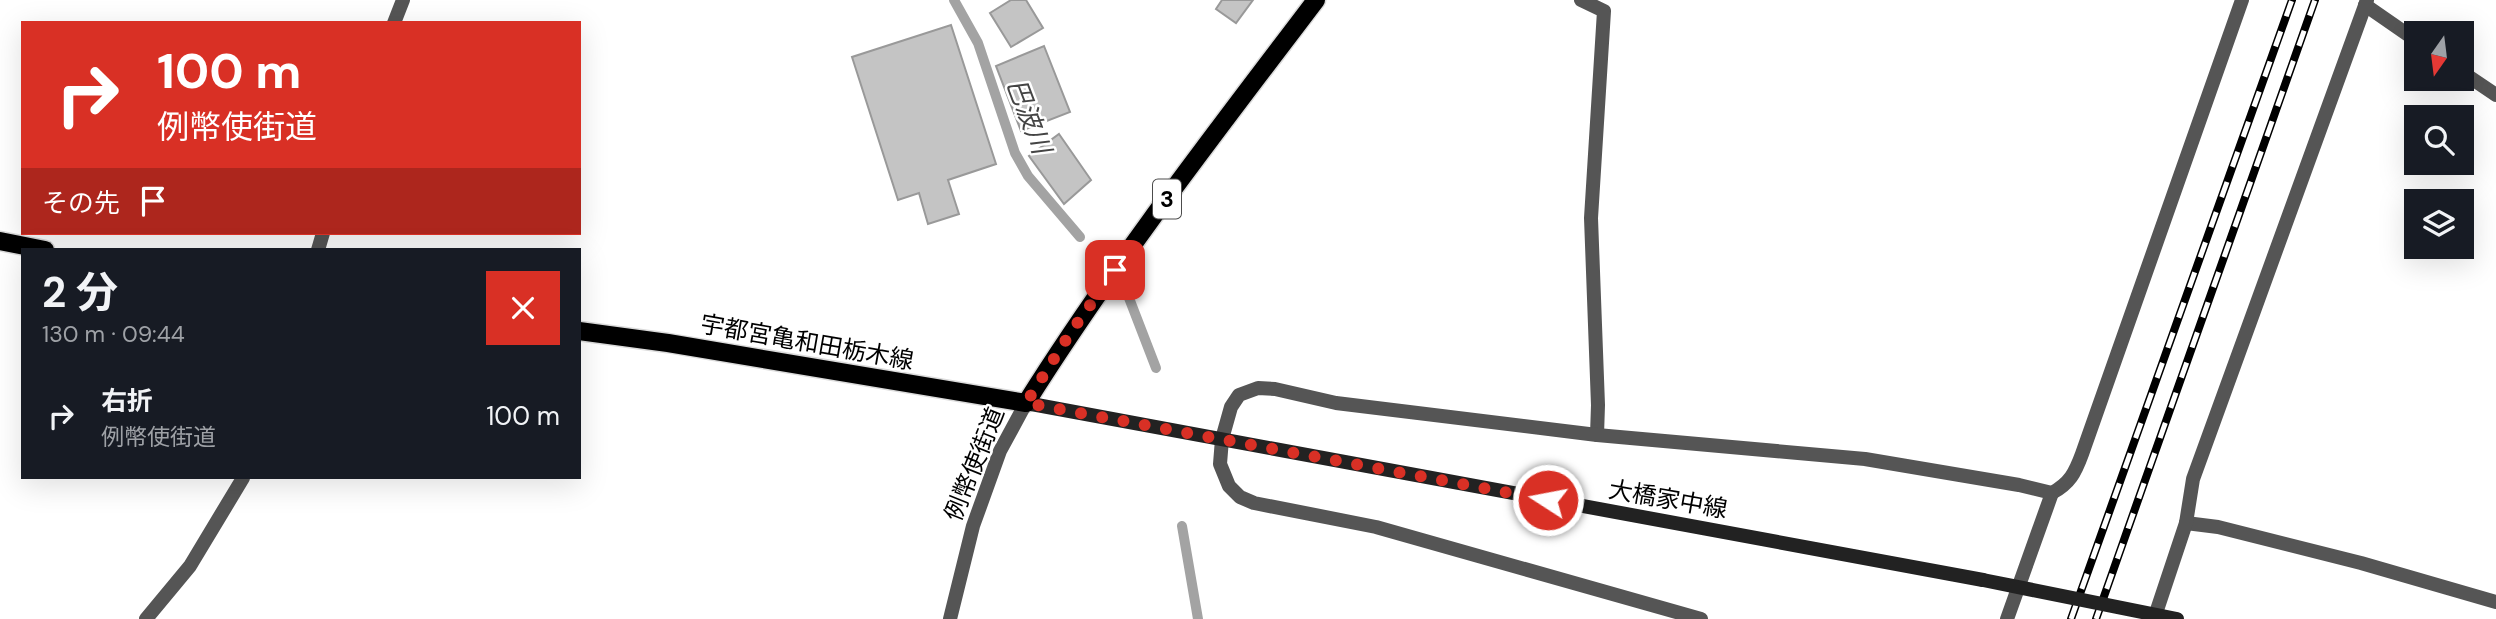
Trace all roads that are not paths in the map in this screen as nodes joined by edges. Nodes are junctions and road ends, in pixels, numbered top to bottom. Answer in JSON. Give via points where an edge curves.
{"nodes":[{"id":1,"x":403,"y":0,"type":"edge"},
{"id":2,"x":1316,"y":0,"type":"edge"},
{"id":3,"x":1581,"y":0,"type":"edge"},
{"id":4,"x":2242,"y":0,"type":"edge"},
{"id":5,"x":2366,"y":3,"type":"edge"},
{"id":6,"x":395,"y":21,"type":"edge"},
{"id":7,"x":2404,"y":31,"type":"edge"},
{"id":8,"x":2474,"y":80,"type":"edge"},
{"id":9,"x":2496,"y":94,"type":"edge"},
{"id":10,"x":0,"y":241,"type":"edge"},
{"id":11,"x":35,"y":248,"type":"edge"},
{"id":12,"x":581,"y":331,"type":"edge"},
{"id":13,"x":1026,"y":403,"type":"junction"},
{"id":14,"x":1597,"y":435,"type":"junction"},
{"id":15,"x":1222,"y":439,"type":"junction"},
{"id":16,"x":242,"y":479,"type":"edge"},
{"id":17,"x":2052,"y":493,"type":"junction"},
{"id":18,"x":2186,"y":523,"type":"junction"},
{"id":19,"x":2496,"y":602,"type":"edge"},
{"id":20,"x":146,"y":619,"type":"edge"},
{"id":21,"x":950,"y":619,"type":"edge"},
{"id":22,"x":1698,"y":619,"type":"edge"},
{"id":23,"x":2007,"y":619,"type":"edge"},
{"id":24,"x":2154,"y":619,"type":"edge"},
{"id":25,"x":2177,"y":619,"type":"edge"}],
"edges":[{"from":1,"to":6,"type":"street"},
{"from":2,"to":13,"type":"main road","name":"例幣使街道","number":"3","via":[[1189,167]]},
{"from":3,"to":14,"type":"street","via":[[1604,11],[1591,218]]},
{"from":4,"to":17,"type":"street","via":[[2075,473],[2067,485]]},
{"from":5,"to":7,"type":"street"},
{"from":5,"to":18,"type":"street","via":[[2193,479]]},
{"from":8,"to":9,"type":"street"},
{"from":10,"to":11,"type":"main road"},
{"from":12,"to":13,"type":"main road","name":"宇都宮亀和田栃木線"},
{"from":13,"to":15,"type":"main road","name":"大橋家中線"},
{"from":13,"to":21,"type":"street","name":"例幣使街道","via":[[1000,451],[973,526]]},
{"from":14,"to":15,"type":"street","via":[[1258,388],[1239,395]]},
{"from":14,"to":17,"type":"street","via":[[1865,459]]},
{"from":15,"to":22,"type":"street","via":[[1220,464],[1229,486],[1254,503],[1376,527]]},
{"from":15,"to":25,"type":"main road","name":"大橋家中線","bridge":true},
{"from":16,"to":20,"type":"street","via":[[190,566]]},
{"from":17,"to":23,"type":"street"},
{"from":18,"to":19,"type":"street","via":[[2348,559]]},
{"from":18,"to":24,"type":"street"}]}
